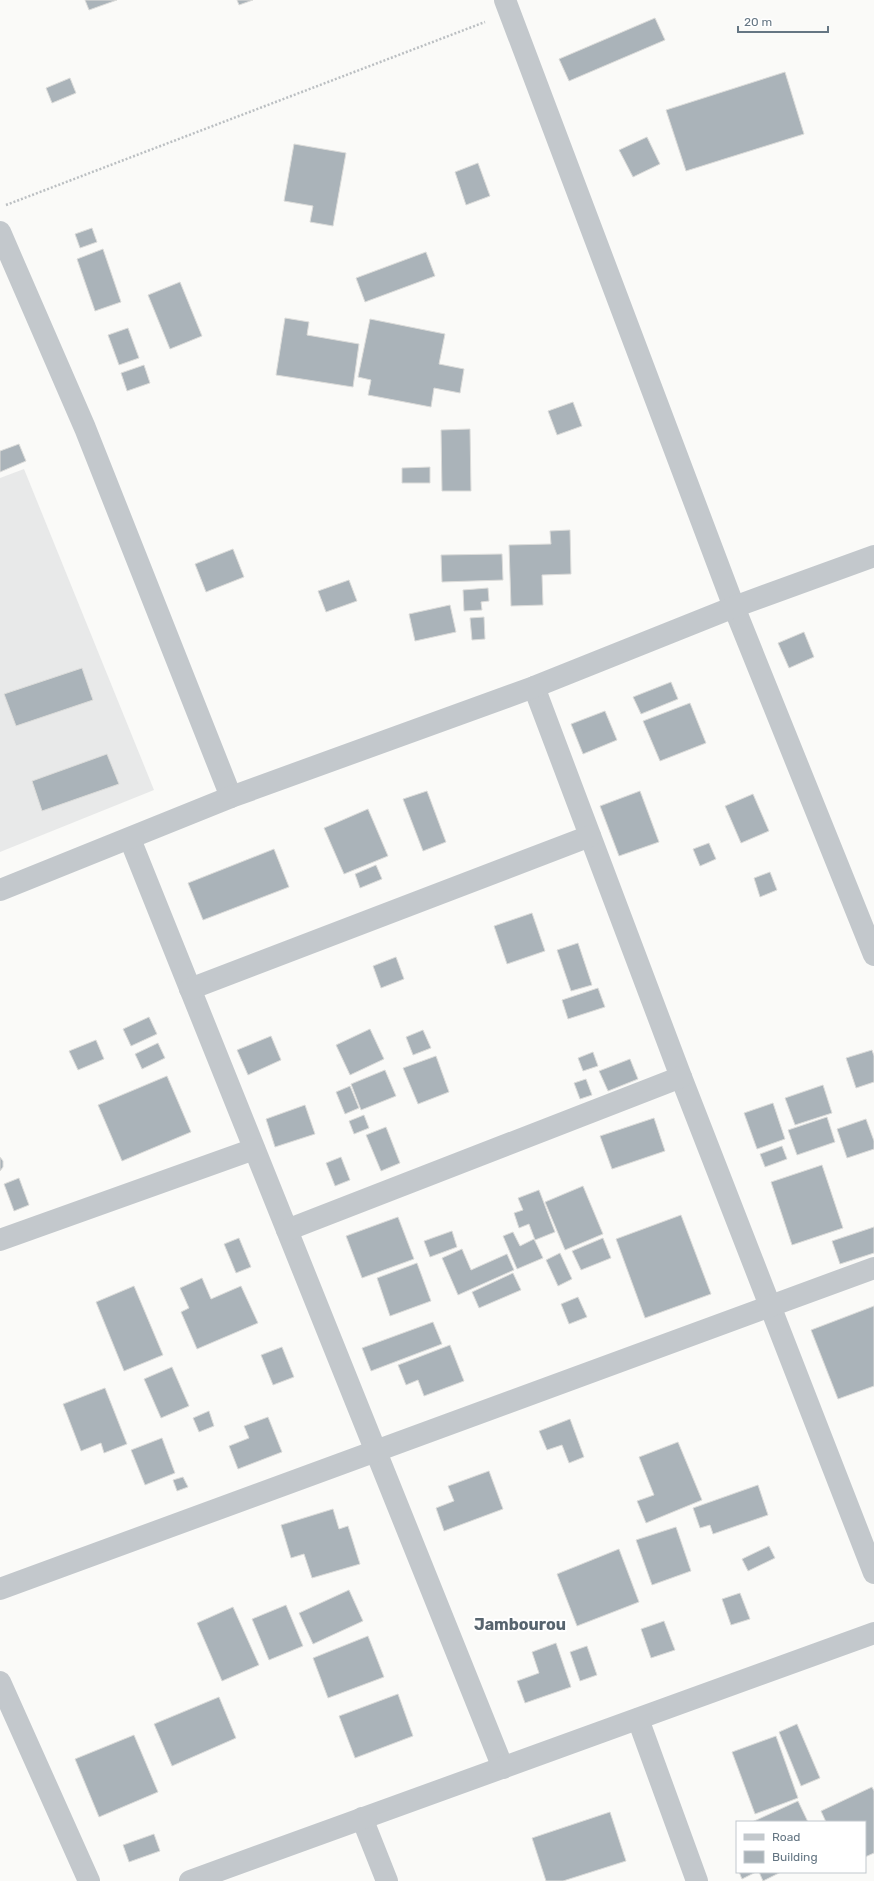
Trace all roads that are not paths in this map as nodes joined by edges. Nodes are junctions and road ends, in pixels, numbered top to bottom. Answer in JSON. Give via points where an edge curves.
{"nodes":[{"id":1,"x":507,"y":6,"type":"edge"},
{"id":2,"x":0,"y":232,"type":"edge"},
{"id":3,"x":874,"y":556,"type":"edge"},
{"id":4,"x":734,"y":607,"type":"junction"},
{"id":5,"x":534,"y":686,"type":"junction"},
{"id":6,"x":232,"y":798,"type":"junction"},
{"id":7,"x":590,"y":836,"type":"junction"},
{"id":8,"x":130,"y":839,"type":"junction"},
{"id":9,"x":0,"y":890,"type":"edge"},
{"id":10,"x":874,"y":955,"type":"edge"},
{"id":11,"x":190,"y":989,"type":"junction"},
{"id":12,"x":681,"y":1077,"type":"junction"},
{"id":13,"x":254,"y":1149,"type":"junction"},
{"id":14,"x":287,"y":1230,"type":"junction"},
{"id":15,"x":0,"y":1240,"type":"edge"},
{"id":16,"x":874,"y":1268,"type":"edge"},
{"id":17,"x":770,"y":1306,"type":"junction"},
{"id":18,"x":376,"y":1451,"type":"junction"},
{"id":19,"x":874,"y":1574,"type":"edge"},
{"id":20,"x":0,"y":1589,"type":"edge"},
{"id":21,"x":874,"y":1633,"type":"edge"},
{"id":22,"x":0,"y":1682,"type":"edge"},
{"id":23,"x":638,"y":1719,"type":"junction"},
{"id":24,"x":503,"y":1768,"type":"junction"},
{"id":25,"x":362,"y":1818,"type":"junction"},
{"id":26,"x":89,"y":1881,"type":"edge"},
{"id":27,"x":190,"y":1881,"type":"edge"},
{"id":28,"x":387,"y":1881,"type":"edge"},
{"id":29,"x":697,"y":1881,"type":"edge"}],
"edges":[{"from":1,"to":4,"type":"street"},
{"from":2,"to":6,"type":"street","via":[[85,428]]},
{"from":3,"to":4,"type":"street"},
{"from":4,"to":5,"type":"street"},
{"from":4,"to":10,"type":"street"},
{"from":5,"to":6,"type":"street"},
{"from":5,"to":7,"type":"street"},
{"from":6,"to":8,"type":"street"},
{"from":7,"to":11,"type":"street"},
{"from":7,"to":12,"type":"street"},
{"from":8,"to":9,"type":"street"},
{"from":8,"to":11,"type":"street"},
{"from":11,"to":13,"type":"street"},
{"from":12,"to":14,"type":"street"},
{"from":12,"to":17,"type":"street"},
{"from":13,"to":14,"type":"street"},
{"from":13,"to":15,"type":"street"},
{"from":14,"to":18,"type":"street"},
{"from":16,"to":17,"type":"street"},
{"from":17,"to":18,"type":"street"},
{"from":17,"to":19,"type":"street"},
{"from":18,"to":20,"type":"street"},
{"from":18,"to":24,"type":"street"},
{"from":21,"to":23,"type":"street"},
{"from":22,"to":26,"type":"street"},
{"from":23,"to":24,"type":"street"},
{"from":23,"to":29,"type":"street"},
{"from":24,"to":25,"type":"street"},
{"from":25,"to":27,"type":"street"},
{"from":25,"to":28,"type":"street"}]}
